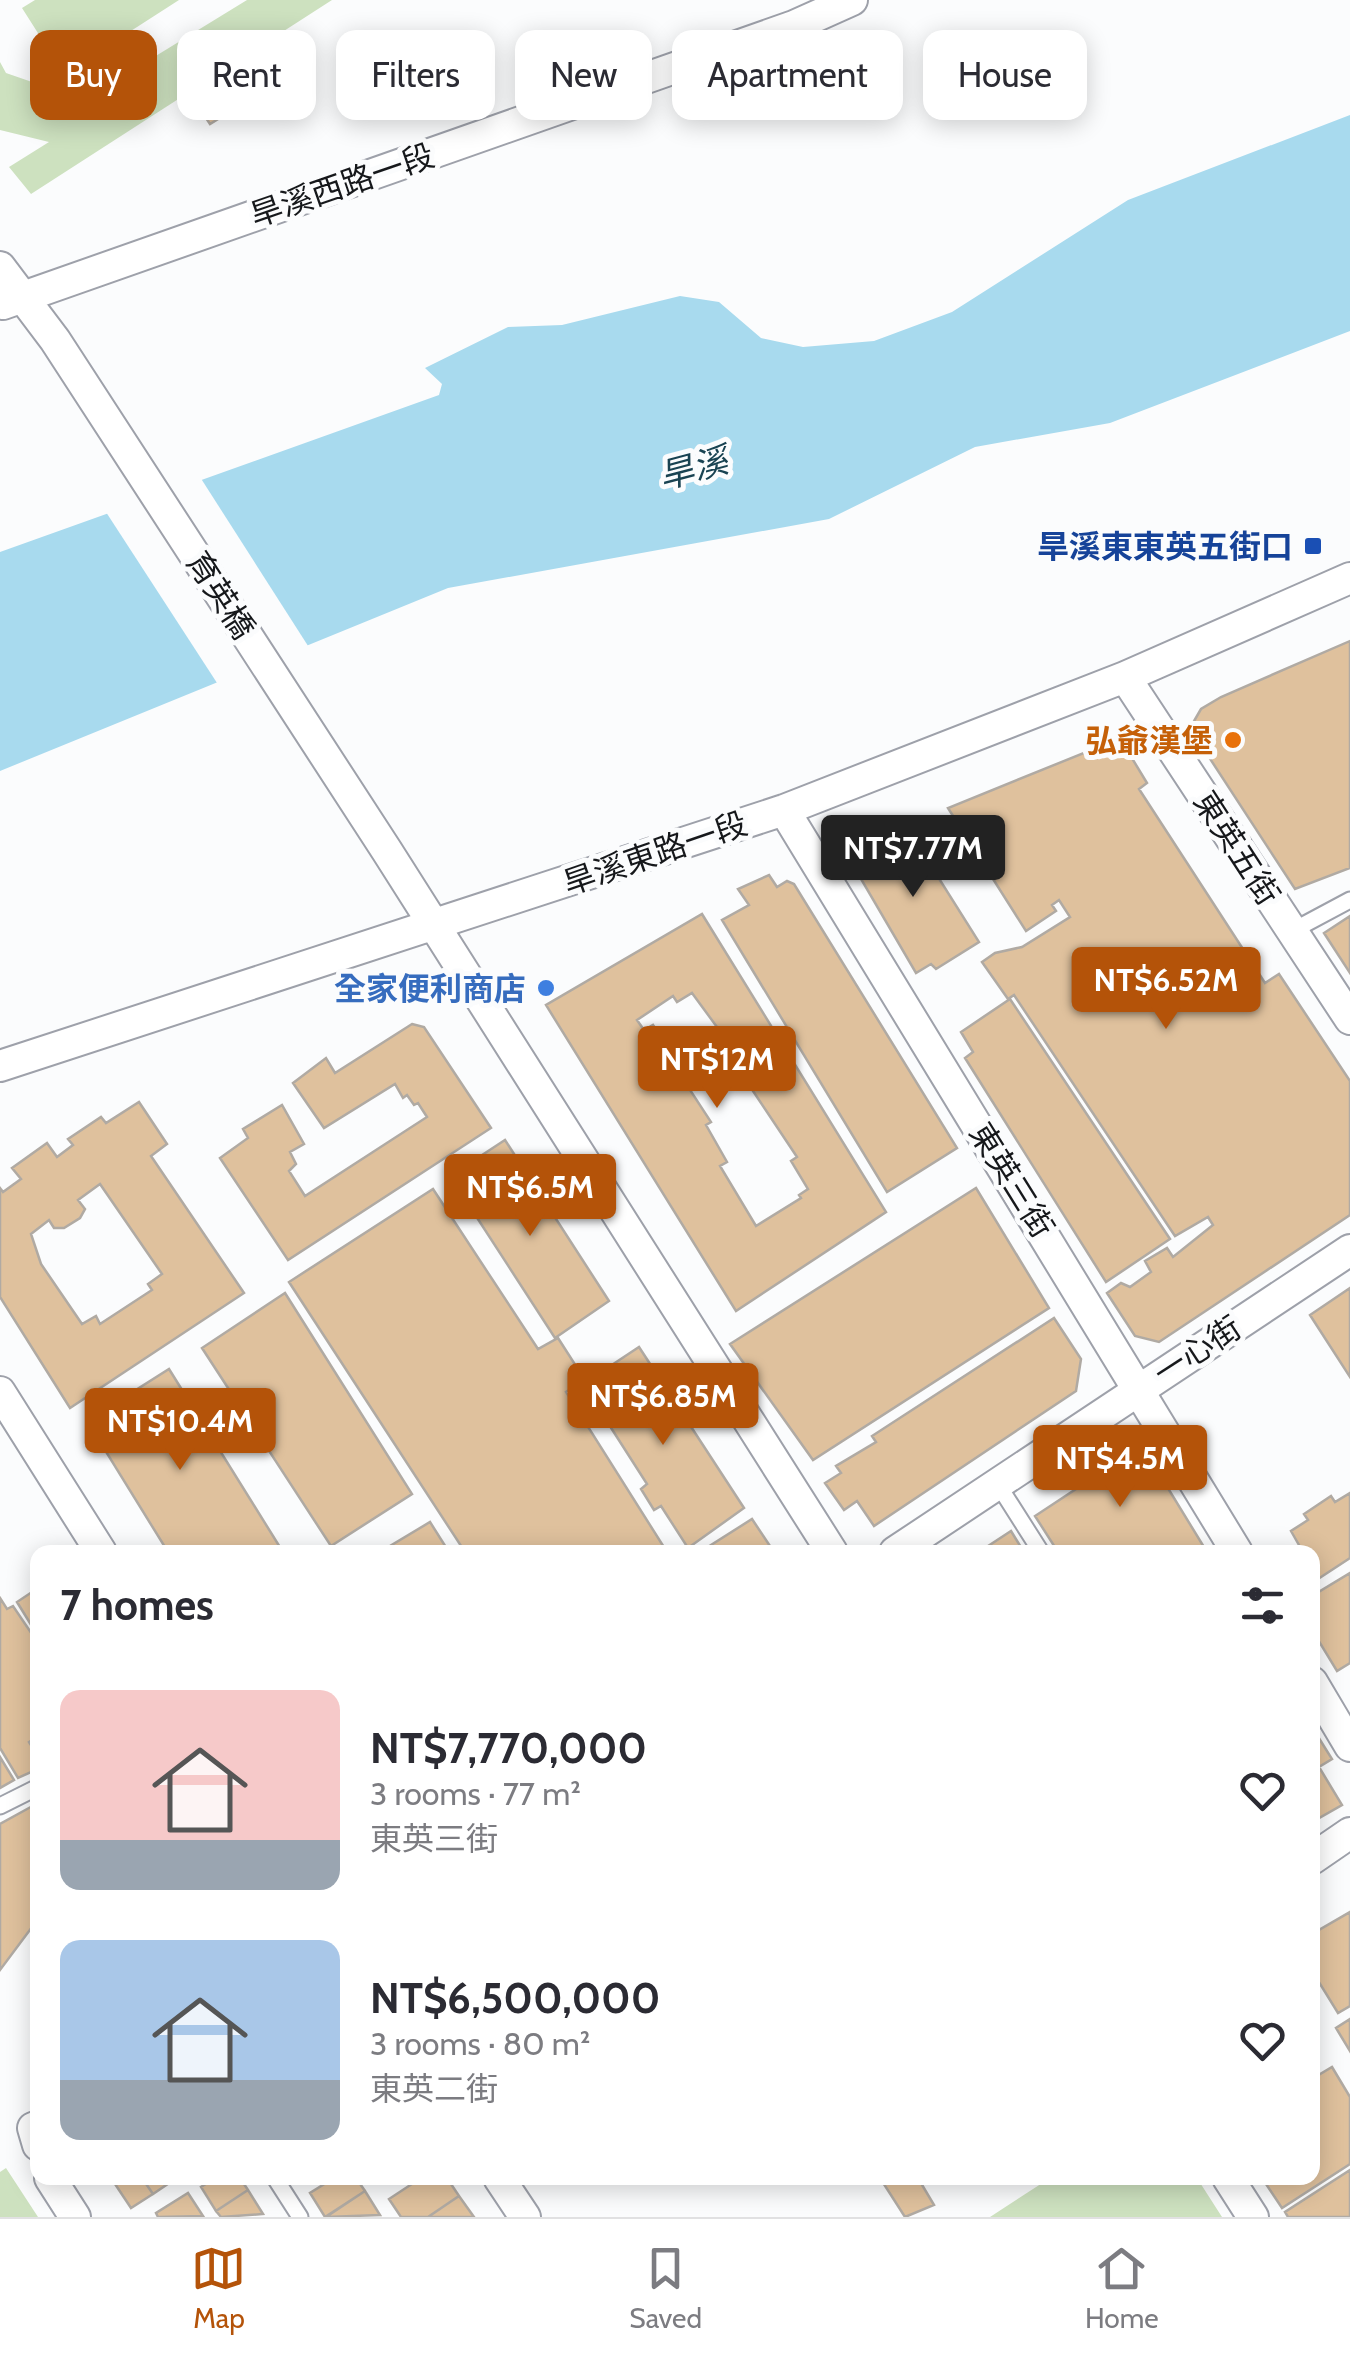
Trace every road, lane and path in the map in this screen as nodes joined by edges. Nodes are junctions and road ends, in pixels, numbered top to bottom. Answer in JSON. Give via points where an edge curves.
{"nodes":[{"id":1,"x":852,"y":0,"type":"edge"},
{"id":2,"x":0,"y":268,"type":"edge"},
{"id":3,"x":10,"y":302,"type":"edge"},
{"id":4,"x":1350,"y":578,"type":"edge"},
{"id":5,"x":1125,"y":677,"type":"junction"},
{"id":6,"x":784,"y":810,"type":"junction"},
{"id":7,"x":1350,"y":900,"type":"edge"},
{"id":8,"x":433,"y":928,"type":"junction"},
{"id":9,"x":1292,"y":931,"type":"junction"},
{"id":10,"x":1350,"y":1020,"type":"edge"},
{"id":11,"x":0,"y":1066,"type":"edge"},
{"id":12,"x":1350,"y":1250,"type":"edge"},
{"id":13,"x":1140,"y":1388,"type":"junction"},
{"id":14,"x":0,"y":1392,"type":"edge"},
{"id":15,"x":999,"y":1486,"type":"junction"},
{"id":16,"x":97,"y":1545,"type":"edge"},
{"id":17,"x":828,"y":1545,"type":"edge"},
{"id":18,"x":906,"y":1545,"type":"edge"},
{"id":19,"x":1037,"y":1545,"type":"edge"},
{"id":20,"x":1232,"y":1545,"type":"edge"},
{"id":21,"x":1320,"y":1695,"type":"edge"},
{"id":22,"x":1350,"y":1746,"type":"edge"},
{"id":23,"x":30,"y":1791,"type":"edge"},
{"id":24,"x":0,"y":1806,"type":"edge"},
{"id":25,"x":1350,"y":1834,"type":"edge"},
{"id":26,"x":1320,"y":1854,"type":"edge"},
{"id":27,"x":54,"y":2185,"type":"edge"},
{"id":28,"x":279,"y":2185,"type":"edge"},
{"id":29,"x":503,"y":2185,"type":"edge"},
{"id":30,"x":1232,"y":2185,"type":"edge"},
{"id":31,"x":75,"y":2217,"type":"edge"},
{"id":32,"x":300,"y":2217,"type":"edge"},
{"id":33,"x":524,"y":2217,"type":"edge"},
{"id":34,"x":1253,"y":2217,"type":"edge"}],
"edges":[{"from":1,"to":3,"type":"street","name":"旱溪西路一段"},
{"from":2,"to":3,"type":"street","name":"育英橋"},
{"from":3,"to":8,"type":"street","name":"育英橋","via":[[55,340]]},
{"from":4,"to":5,"type":"street","name":"旱溪東路一段"},
{"from":5,"to":6,"type":"street","name":"旱溪東路一段"},
{"from":5,"to":9,"type":"street","name":"東英五街"},
{"from":6,"to":8,"type":"street","name":"旱溪東路一段"},
{"from":6,"to":13,"type":"street","name":"東英三街"},
{"from":7,"to":9,"type":"lane"},
{"from":8,"to":11,"type":"street","name":"旱溪東路一段"},
{"from":8,"to":17,"type":"street","name":"育英橋"},
{"from":9,"to":10,"type":"street","name":"東英五街"},
{"from":12,"to":13,"type":"street","name":"一心街"},
{"from":13,"to":15,"type":"street","name":"一心街"},
{"from":13,"to":20,"type":"street","name":"東英三街"},
{"from":14,"to":16,"type":"street"},
{"from":15,"to":18,"type":"street","name":"一心街"},
{"from":15,"to":19,"type":"lane"},
{"from":21,"to":22,"type":"street"},
{"from":23,"to":24,"type":"lane"},
{"from":25,"to":26,"type":"street"},
{"from":27,"to":31,"type":"street"},
{"from":28,"to":32,"type":"lane"},
{"from":29,"to":33,"type":"street"},
{"from":30,"to":34,"type":"street"}]}
